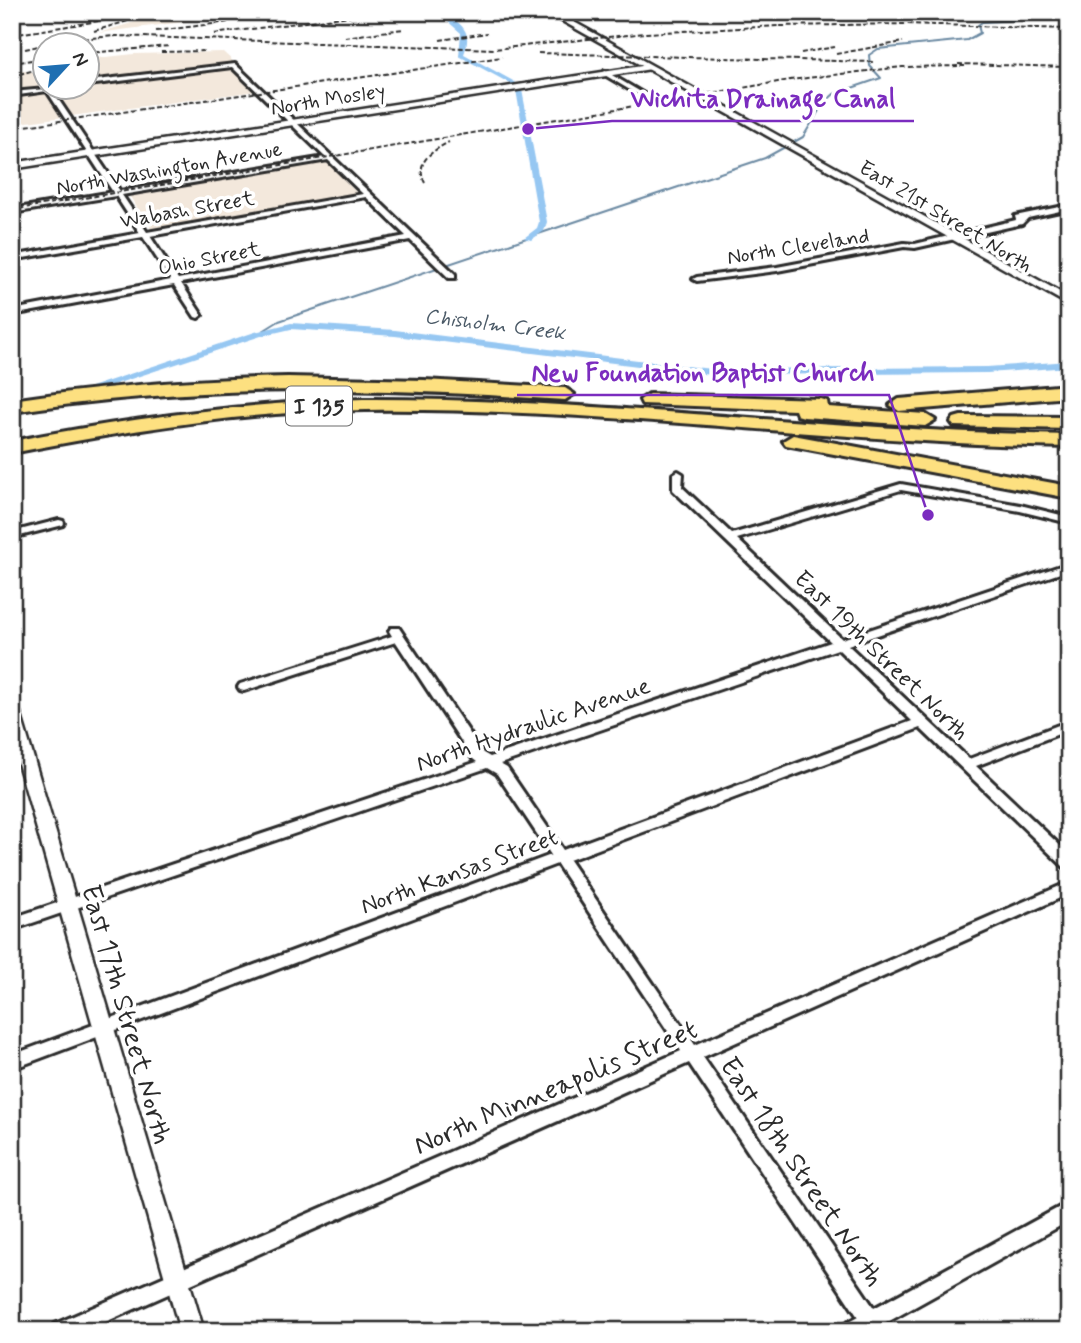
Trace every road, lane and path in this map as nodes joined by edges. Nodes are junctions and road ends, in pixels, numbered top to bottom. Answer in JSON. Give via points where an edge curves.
{"nodes":[{"id":1,"x":550,"y":12,"type":"edge"},
{"id":2,"x":648,"y":66,"type":"junction"},
{"id":3,"x":605,"y":73,"type":"junction"},
{"id":4,"x":102,"y":81,"type":"edge"},
{"id":5,"x":32,"y":90,"type":"edge"},
{"id":6,"x":12,"y":94,"type":"edge"},
{"id":7,"x":649,"y":99,"type":"dead end"},
{"id":8,"x":59,"y":102,"type":"edge"},
{"id":9,"x":294,"y":122,"type":"junction"},
{"id":10,"x":91,"y":153,"type":"junction"},
{"id":11,"x":331,"y":158,"type":"junction"},
{"id":12,"x":12,"y":166,"type":"edge"},
{"id":13,"x":117,"y":194,"type":"junction"},
{"id":14,"x":369,"y":195,"type":"junction"},
{"id":15,"x":1069,"y":207,"type":"edge"},
{"id":16,"x":12,"y":211,"type":"edge"},
{"id":17,"x":1024,"y":218,"type":"joint"},
{"id":18,"x":144,"y":235,"type":"junction"},
{"id":19,"x":945,"y":236,"type":"junction"},
{"id":20,"x":412,"y":237,"type":"junction"},
{"id":21,"x":12,"y":258,"type":"edge"},
{"id":22,"x":452,"y":276,"type":"dead end"},
{"id":23,"x":697,"y":279,"type":"dead end"},
{"id":24,"x":174,"y":282,"type":"junction"},
{"id":25,"x":1069,"y":302,"type":"edge"},
{"id":26,"x":1069,"y":311,"type":"edge"},
{"id":27,"x":12,"y":313,"type":"edge"},
{"id":28,"x":198,"y":315,"type":"dead end"},
{"id":29,"x":1069,"y":391,"type":"edge"},
{"id":30,"x":649,"y":400,"type":"junction"},
{"id":31,"x":12,"y":406,"type":"edge"},
{"id":32,"x":599,"y":412,"type":"junction"},
{"id":33,"x":1069,"y":424,"type":"edge"},
{"id":34,"x":1069,"y":441,"type":"edge"},
{"id":35,"x":12,"y":447,"type":"edge"},
{"id":36,"x":678,"y":474,"type":"dead end"},
{"id":37,"x":1069,"y":492,"type":"edge"},
{"id":38,"x":1069,"y":520,"type":"edge"},
{"id":39,"x":59,"y":523,"type":"dead end"},
{"id":40,"x":12,"y":535,"type":"edge"},
{"id":41,"x":730,"y":538,"type":"junction"},
{"id":42,"x":1069,"y":566,"type":"edge"},
{"id":43,"x":840,"y":644,"type":"junction"},
{"id":44,"x":244,"y":687,"type":"dead end"},
{"id":45,"x":12,"y":712,"type":"edge"},
{"id":46,"x":922,"y":723,"type":"junction"},
{"id":47,"x":1069,"y":725,"type":"edge"},
{"id":48,"x":489,"y":763,"type":"junction"},
{"id":49,"x":19,"y":765,"type":"edge"},
{"id":50,"x":967,"y":765,"type":"junction"},
{"id":51,"x":561,"y":858,"type":"junction"},
{"id":52,"x":1069,"y":863,"type":"edge"},
{"id":53,"x":1069,"y":888,"type":"edge"},
{"id":54,"x":67,"y":905,"type":"junction"},
{"id":55,"x":12,"y":924,"type":"edge"},
{"id":56,"x":103,"y":1028,"type":"junction"},
{"id":57,"x":694,"y":1055,"type":"junction"},
{"id":58,"x":12,"y":1062,"type":"edge"},
{"id":59,"x":1069,"y":1210,"type":"edge"},
{"id":60,"x":177,"y":1279,"type":"junction"},
{"id":61,"x":874,"y":1326,"type":"edge"},
{"id":62,"x":62,"y":1331,"type":"edge"},
{"id":63,"x":192,"y":1331,"type":"edge"},
{"id":64,"x":852,"y":1331,"type":"edge"}],
"edges":[{"from":1,"to":2,"type":"main road","name":"East 21st Street North"},
{"from":2,"to":3,"type":"street","name":"North Mosley"},
{"from":2,"to":19,"type":"main road","name":"East 21st Street North"},
{"from":3,"to":7,"type":"street"},
{"from":3,"to":9,"type":"street","name":"North Mosley"},
{"from":4,"to":9,"type":"street","via":[[227,64],[237,67]]},
{"from":5,"to":6,"type":"street"},
{"from":8,"to":10,"type":"street"},
{"from":9,"to":10,"type":"street","name":"North Mosley"},
{"from":9,"to":11,"type":"street"},
{"from":10,"to":12,"type":"street","name":"North Mosley"},
{"from":10,"to":13,"type":"street"},
{"from":11,"to":13,"type":"street","name":"North Washington Avenue"},
{"from":11,"to":14,"type":"street"},
{"from":13,"to":16,"type":"street","name":"North Washington Avenue"},
{"from":13,"to":18,"type":"street"},
{"from":14,"to":18,"type":"street","name":"Wabash Street"},
{"from":14,"to":20,"type":"street"},
{"from":15,"to":17,"type":"street","name":"North Cleveland"},
{"from":17,"to":19,"type":"street","name":"North Cleveland"},
{"from":18,"to":21,"type":"street","name":"Wabash Street"},
{"from":18,"to":24,"type":"street"},
{"from":19,"to":23,"type":"street","name":"North Cleveland","via":[[915,246]]},
{"from":19,"to":25,"type":"main road","name":"East 21st Street North"},
{"from":19,"to":26,"type":"main road","name":"East 21st Street North"},
{"from":20,"to":22,"type":"street"},
{"from":20,"to":24,"type":"street","name":"Ohio Street"},
{"from":24,"to":27,"type":"street","name":"Ohio Street"},
{"from":24,"to":28,"type":"street"},
{"from":29,"to":30,"type":"highway","via":[[851,406]]},
{"from":30,"to":31,"type":"highway","number":"I 135","via":[[364,381],[213,383],[105,391]]},
{"from":30,"to":33,"type":"highway","number":"I 135","via":[[962,422]]},
{"from":32,"to":34,"type":"highway","number":"I 135","via":[[956,439]]},
{"from":32,"to":35,"type":"highway","number":"I 135","via":[[412,404],[327,406],[179,418]]},
{"from":32,"to":37,"type":"highway","via":[[738,430]]},
{"from":36,"to":41,"type":"street","name":"East 19th Street North","via":[[677,488]]},
{"from":38,"to":41,"type":"street","via":[[901,487]]},
{"from":39,"to":40,"type":"street"},
{"from":41,"to":43,"type":"street","name":"East 19th Street North"},
{"from":42,"to":43,"type":"street","name":"North Hydraulic Avenue"},
{"from":43,"to":46,"type":"street","name":"East 19th Street North"},
{"from":43,"to":48,"type":"street","name":"North Hydraulic Avenue"},
{"from":44,"to":48,"type":"street","name":"East 18th Street North","via":[[397,634],[478,756]]},
{"from":45,"to":49,"type":"street","name":"East 17th Street North"},
{"from":46,"to":50,"type":"street","name":"East 19th Street North"},
{"from":46,"to":51,"type":"street","name":"North Kansas Street"},
{"from":47,"to":50,"type":"street"},
{"from":48,"to":51,"type":"street","name":"East 18th Street North","via":[[502,771]]},
{"from":48,"to":54,"type":"street","name":"North Hydraulic Avenue"},
{"from":49,"to":54,"type":"street","name":"East 17th Street North"},
{"from":50,"to":52,"type":"street","name":"East 19th Street North"},
{"from":51,"to":56,"type":"street","name":"North Kansas Street"},
{"from":51,"to":57,"type":"street","name":"East 18th Street North"},
{"from":53,"to":57,"type":"street","name":"North Minneapolis Street"},
{"from":54,"to":55,"type":"street","name":"North Hydraulic Avenue"},
{"from":54,"to":56,"type":"street","name":"East 17th Street North"},
{"from":56,"to":58,"type":"street","name":"North Kansas Street"},
{"from":56,"to":60,"type":"street","name":"East 17th Street North"},
{"from":57,"to":60,"type":"street","name":"North Minneapolis Street"},
{"from":57,"to":61,"type":"street","name":"East 18th Street North"},
{"from":59,"to":61,"type":"street"},
{"from":60,"to":62,"type":"street","name":"North Minneapolis Street"},
{"from":60,"to":63,"type":"street","name":"East 17th Street North"},
{"from":61,"to":64,"type":"street"}]}
